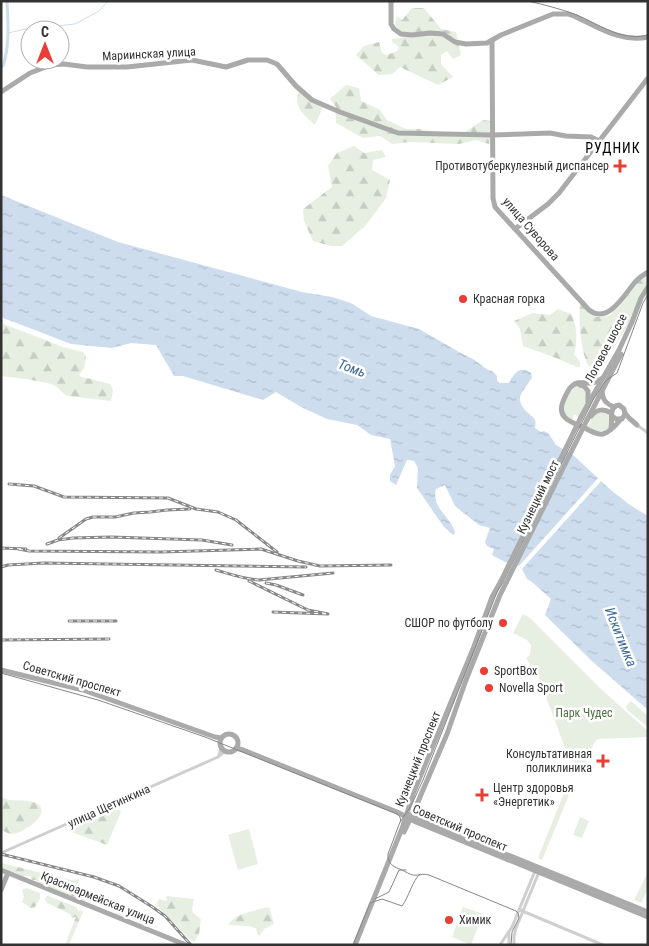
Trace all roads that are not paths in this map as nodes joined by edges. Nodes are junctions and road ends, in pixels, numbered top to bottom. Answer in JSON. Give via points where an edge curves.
{"nodes":[{"id":1,"x":391,"y":1,"type":"edge"},
{"id":2,"x":648,"y":37,"type":"edge"},
{"id":3,"x":492,"y":41,"type":"junction"},
{"id":4,"x":485,"y":44,"type":"junction"},
{"id":5,"x":492,"y":50,"type":"junction"},
{"id":6,"x":648,"y":78,"type":"edge"},
{"id":7,"x":1,"y":92,"type":"edge"},
{"id":8,"x":492,"y":134,"type":"junction"},
{"id":9,"x":599,"y":141,"type":"junction"},
{"id":10,"x":515,"y":229,"type":"junction"},
{"id":11,"x":648,"y":272,"type":"edge"},
{"id":12,"x":648,"y":288,"type":"edge"},
{"id":13,"x":604,"y":376,"type":"junction"},
{"id":14,"x":602,"y":390,"type":"junction"},
{"id":15,"x":565,"y":397,"type":"junction"},
{"id":16,"x":588,"y":404,"type":"junction"},
{"id":17,"x":614,"y":407,"type":"junction"},
{"id":18,"x":625,"y":413,"type":"junction"},
{"id":19,"x":612,"y":415,"type":"junction"},
{"id":20,"x":584,"y":419,"type":"junction"},
{"id":21,"x":621,"y":419,"type":"junction"},
{"id":22,"x":636,"y":425,"type":"junction"},
{"id":23,"x":610,"y":429,"type":"junction"},
{"id":24,"x":648,"y":433,"type":"edge"},
{"id":25,"x":504,"y":582,"type":"joint"},
{"id":26,"x":1,"y":671,"type":"edge"},
{"id":27,"x":221,"y":740,"type":"junction"},
{"id":28,"x":237,"y":746,"type":"junction"},
{"id":29,"x":223,"y":750,"type":"junction"},
{"id":30,"x":408,"y":816,"type":"junction"},
{"id":31,"x":1,"y":853,"type":"edge"},
{"id":32,"x":538,"y":869,"type":"junction"},
{"id":33,"x":1,"y":871,"type":"edge"},
{"id":34,"x":8,"y":874,"type":"junction"},
{"id":35,"x":564,"y":880,"type":"junction"},
{"id":36,"x":1,"y":890,"type":"edge"},
{"id":37,"x":522,"y":911,"type":"junction"},
{"id":38,"x":648,"y":912,"type":"edge"},
{"id":39,"x":648,"y":917,"type":"edge"},
{"id":40,"x":509,"y":933,"type":"junction"},
{"id":41,"x":178,"y":945,"type":"edge"},
{"id":42,"x":186,"y":945,"type":"edge"},
{"id":43,"x":356,"y":945,"type":"edge"},
{"id":44,"x":500,"y":945,"type":"edge"},
{"id":45,"x":509,"y":945,"type":"edge"},
{"id":46,"x":514,"y":945,"type":"edge"},
{"id":47,"x":603,"y":945,"type":"edge"}],
"edges":[{"from":1,"to":4,"type":"main road","via":[[391,24],[401,34],[442,34],[461,44]]},
{"from":2,"to":3,"type":"main road","via":[[619,37],[574,16],[553,14]]},
{"from":3,"to":4,"type":"main road"},
{"from":3,"to":5,"type":"main road","name":"улица Суворова"},
{"from":4,"to":5,"type":"main road"},
{"from":5,"to":8,"type":"main road","name":"улица Суворова"},
{"from":6,"to":9,"type":"main road"},
{"from":7,"to":8,"type":"main road","name":"Мариинская улица","via":[[30,73],[50,65],[127,67],[192,60],[226,67],[248,60],[266,60],[277,64],[312,100],[388,130],[398,133]]},
{"from":8,"to":9,"type":"main road","name":"Мариинская улица","via":[[550,133]]},
{"from":8,"to":10,"type":"main road","name":"улица Суворова","via":[[493,202]]},
{"from":9,"to":10,"type":"main road","via":[[559,194]]},
{"from":10,"to":11,"type":"main road","name":"улица Суворова","via":[[593,313],[609,311]]},
{"from":12,"to":13,"type":"main road","name":"Логовое шоссе"},
{"from":12,"to":14,"type":"main road","name":"Логовое шоссе"},
{"from":13,"to":15,"type":"main road","via":[[596,383],[574,384]]},
{"from":13,"to":16,"type":"main road","name":"Логовое шоссе"},
{"from":14,"to":17,"type":"main road","via":[[604,400]]},
{"from":14,"to":20,"type":"main road","name":"Логовое шоссе"},
{"from":15,"to":16,"type":"main road","via":[[574,387],[582,385],[588,392]]},
{"from":15,"to":23,"type":"main road","via":[[562,410],[566,419],[598,434]]},
{"from":16,"to":20,"type":"main road","name":"Логовое шоссе"},
{"from":17,"to":18,"type":"main road","via":[[622,406]]},
{"from":17,"to":19,"type":"main road"},
{"from":18,"to":21,"type":"main road"},
{"from":18,"to":22,"type":"main road"},
{"from":19,"to":20,"type":"main road","via":[[599,410]]},
{"from":19,"to":21,"type":"main road"},
{"from":19,"to":23,"type":"main road"},
{"from":20,"to":25,"type":"main road","name":"Кузнецкий мост","bridge":true},
{"from":21,"to":22,"type":"main road"},
{"from":21,"to":23,"type":"main road"},
{"from":22,"to":24,"type":"street"},
{"from":25,"to":30,"type":"main road","name":"Кузнецкий проспект","via":[[443,743]]},
{"from":26,"to":27,"type":"main road","name":"Советский проспект","via":[[83,690]]},
{"from":27,"to":28,"type":"main road","via":[[231,734],[236,737]]},
{"from":27,"to":29,"type":"main road"},
{"from":28,"to":29,"type":"main road","via":[[230,752]]},
{"from":28,"to":30,"type":"main road","name":"Советский проспект"},
{"from":29,"to":31,"type":"street","name":"улица Щетинкина","via":[[217,757]]},
{"from":30,"to":32,"type":"main road","name":"Советский проспект"},
{"from":30,"to":43,"type":"main road","name":"Кузнецкий проспект"},
{"from":32,"to":35,"type":"main road","name":"Советский проспект"},
{"from":32,"to":37,"type":"street"},
{"from":33,"to":34,"type":"main road","name":"Красноармейская улица"},
{"from":34,"to":36,"type":"main road"},
{"from":34,"to":41,"type":"main road","name":"Красноармейская улица"},
{"from":34,"to":42,"type":"main road","name":"Красноармейская улица"},
{"from":35,"to":38,"type":"main road","name":"Советский проспект"},
{"from":35,"to":39,"type":"main road","name":"Советский проспект"},
{"from":37,"to":40,"type":"street"},
{"from":37,"to":46,"type":"street"},
{"from":37,"to":47,"type":"street"},
{"from":40,"to":44,"type":"street"},
{"from":40,"to":45,"type":"street"}]}
